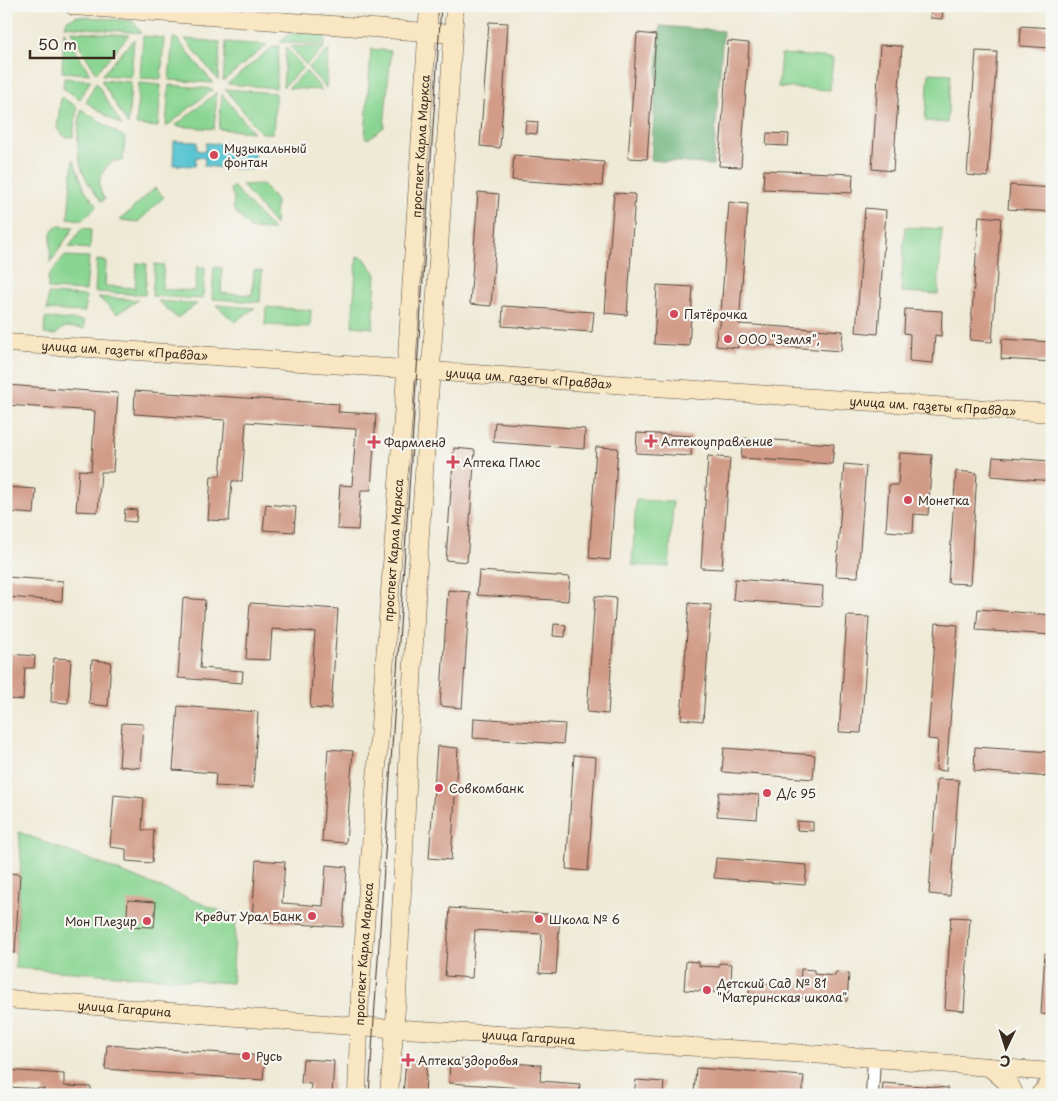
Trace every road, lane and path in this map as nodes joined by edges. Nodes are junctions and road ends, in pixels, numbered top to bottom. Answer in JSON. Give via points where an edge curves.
{"nodes":[{"id":1,"x":74,"y":6,"type":"edge"},
{"id":2,"x":430,"y":6,"type":"edge"},
{"id":3,"x":455,"y":6,"type":"edge"},
{"id":4,"x":428,"y":32,"type":"junction"},
{"id":5,"x":453,"y":34,"type":"junction"},
{"id":6,"x":6,"y":343,"type":"edge"},
{"id":7,"x":407,"y":369,"type":"junction"},
{"id":8,"x":431,"y":371,"type":"junction"},
{"id":9,"x":1052,"y":413,"type":"edge"},
{"id":10,"x":6,"y":1000,"type":"edge"},
{"id":11,"x":360,"y":1026,"type":"junction"},
{"id":12,"x":394,"y":1027,"type":"junction"},
{"id":13,"x":874,"y":1058,"type":"junction"},
{"id":14,"x":989,"y":1067,"type":"junction"},
{"id":15,"x":1052,"y":1072,"type":"edge"},
{"id":16,"x":1052,"y":1081,"type":"edge"},
{"id":17,"x":357,"y":1095,"type":"edge"},
{"id":18,"x":389,"y":1095,"type":"edge"},
{"id":19,"x":872,"y":1095,"type":"edge"},
{"id":20,"x":1015,"y":1095,"type":"edge"},
{"id":21,"x":1039,"y":1095,"type":"edge"}],
"edges":[{"from":1,"to":4,"type":"main road"},
{"from":2,"to":4,"type":"main road","name":"проспект Карла Маркса"},
{"from":3,"to":5,"type":"main road","name":"проспект Карла Маркса"},
{"from":4,"to":5,"type":"main road"},
{"from":4,"to":7,"type":"main road","name":"проспект Карла Маркса"},
{"from":5,"to":8,"type":"main road","name":"проспект Карла Маркса"},
{"from":6,"to":7,"type":"main road","name":"улица им. газеты «Правда»"},
{"from":7,"to":8,"type":"main road","name":"улица им. газеты «Правда»"},
{"from":7,"to":11,"type":"main road","name":"проспект Карла Маркса"},
{"from":8,"to":9,"type":"main road","name":"улица им. газеты «Правда»"},
{"from":8,"to":12,"type":"main road","name":"проспект Карла Маркса"},
{"from":10,"to":11,"type":"main road","name":"улица Гагарина"},
{"from":11,"to":12,"type":"main road","name":"улица Гагарина"},
{"from":11,"to":17,"type":"main road","name":"проспект Карла Маркса"},
{"from":12,"to":13,"type":"main road","name":"улица Гагарина"},
{"from":12,"to":18,"type":"main road","name":"проспект Карла Маркса"},
{"from":13,"to":14,"type":"main road","name":"улица Гагарина"},
{"from":13,"to":19,"type":"street"},
{"from":14,"to":15,"type":"main road","name":"улица Гагарина"},
{"from":14,"to":20,"type":"main road","via":[[1010,1084]]},
{"from":16,"to":21,"type":"main road"}]}
